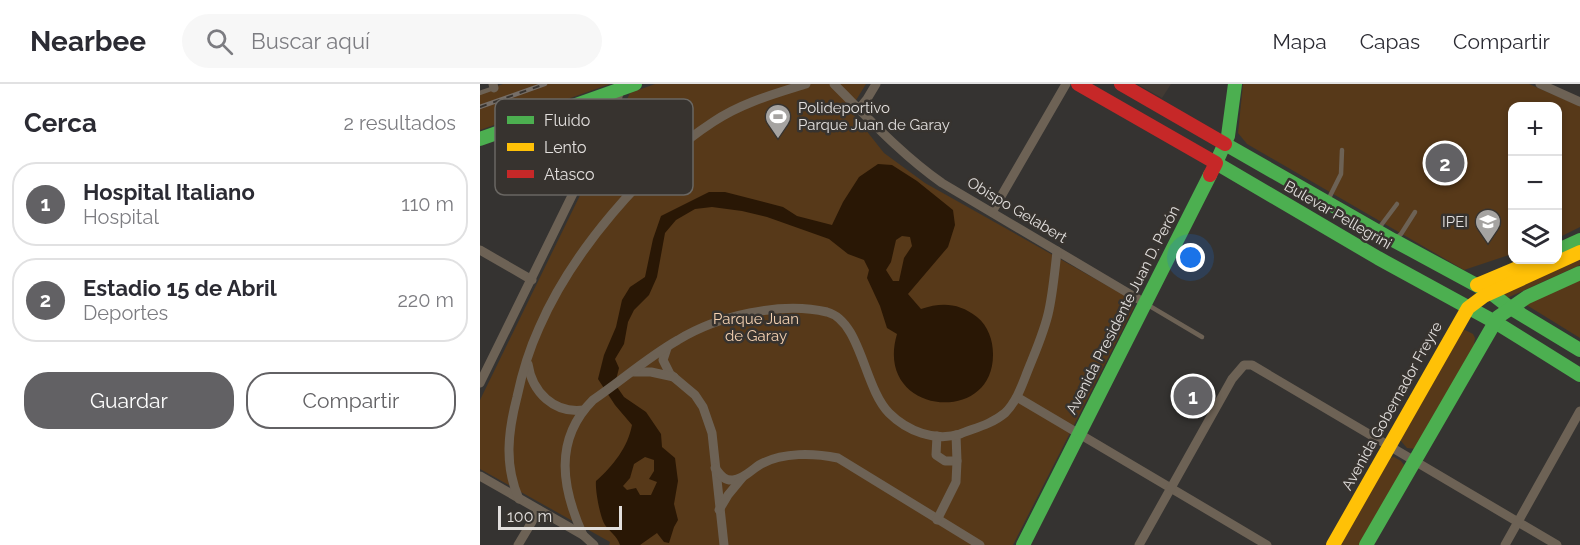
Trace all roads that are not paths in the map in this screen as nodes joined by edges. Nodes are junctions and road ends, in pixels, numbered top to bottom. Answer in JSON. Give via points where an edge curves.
{"nodes":[{"id":1,"x":635,"y":84,"type":"edge"},
{"id":2,"x":806,"y":84,"type":"edge"},
{"id":3,"x":834,"y":84,"type":"edge"},
{"id":4,"x":876,"y":84,"type":"edge"},
{"id":5,"x":1066,"y":84,"type":"edge"},
{"id":6,"x":1078,"y":84,"type":"edge"},
{"id":7,"x":1121,"y":84,"type":"edge"},
{"id":8,"x":1235,"y":84,"type":"edge"},
{"id":9,"x":1540,"y":84,"type":"edge"},
{"id":10,"x":493,"y":86,"type":"edge"},
{"id":11,"x":620,"y":89,"type":"junction"},
{"id":12,"x":480,"y":93,"type":"edge"},
{"id":13,"x":592,"y":99,"type":"edge"},
{"id":14,"x":617,"y":99,"type":"edge"},
{"id":15,"x":1580,"y":102,"type":"edge"},
{"id":16,"x":858,"y":110,"type":"junction"},
{"id":17,"x":495,"y":134,"type":"edge"},
{"id":18,"x":693,"y":137,"type":"edge"},
{"id":19,"x":480,"y":139,"type":"edge"},
{"id":20,"x":1226,"y":144,"type":"junction"},
{"id":21,"x":1342,"y":150,"type":"dead end"},
{"id":22,"x":1216,"y":163,"type":"junction"},
{"id":23,"x":573,"y":195,"type":"edge"},
{"id":24,"x":630,"y":195,"type":"edge"},
{"id":25,"x":1326,"y":202,"type":"junction"},
{"id":26,"x":1397,"y":204,"type":"dead end"},
{"id":27,"x":992,"y":212,"type":"junction"},
{"id":28,"x":1415,"y":212,"type":"dead end"},
{"id":29,"x":1377,"y":231,"type":"junction"},
{"id":30,"x":1393,"y":240,"type":"junction"},
{"id":31,"x":1580,"y":240,"type":"edge"},
{"id":32,"x":1562,"y":248,"type":"edge"},
{"id":33,"x":1362,"y":249,"type":"junction"},
{"id":34,"x":480,"y":250,"type":"edge"},
{"id":35,"x":1057,"y":251,"type":"junction"},
{"id":36,"x":1580,"y":252,"type":"edge"},
{"id":37,"x":1378,"y":258,"type":"junction"},
{"id":38,"x":1527,"y":264,"type":"edge"},
{"id":39,"x":1580,"y":273,"type":"edge"},
{"id":40,"x":532,"y":280,"type":"junction"},
{"id":41,"x":1477,"y":285,"type":"junction"},
{"id":42,"x":1491,"y":293,"type":"junction"},
{"id":43,"x":1145,"y":303,"type":"junction"},
{"id":44,"x":1509,"y":307,"type":"junction"},
{"id":45,"x":1468,"y":308,"type":"junction"},
{"id":46,"x":1495,"y":322,"type":"junction"},
{"id":47,"x":1202,"y":337,"type":"dead end"},
{"id":48,"x":667,"y":347,"type":"junction"},
{"id":49,"x":1580,"y":350,"type":"edge"},
{"id":50,"x":527,"y":359,"type":"junction"},
{"id":51,"x":483,"y":369,"type":"edge"},
{"id":52,"x":633,"y":373,"type":"junction"},
{"id":53,"x":1580,"y":375,"type":"edge"},
{"id":54,"x":676,"y":377,"type":"junction"},
{"id":55,"x":480,"y":383,"type":"edge"},
{"id":56,"x":1017,"y":397,"type":"junction"},
{"id":57,"x":584,"y":410,"type":"junction"},
{"id":58,"x":1580,"y":411,"type":"edge"},
{"id":59,"x":1079,"y":434,"type":"junction"},
{"id":60,"x":956,"y":435,"type":"junction"},
{"id":61,"x":937,"y":436,"type":"junction"},
{"id":62,"x":1389,"y":446,"type":"junction"},
{"id":63,"x":1415,"y":460,"type":"junction"},
{"id":64,"x":957,"y":461,"type":"junction"},
{"id":65,"x":715,"y":468,"type":"junction"},
{"id":66,"x":480,"y":476,"type":"edge"},
{"id":67,"x":742,"y":478,"type":"junction"},
{"id":68,"x":1170,"y":489,"type":"junction"},
{"id":69,"x":519,"y":499,"type":"junction"},
{"id":70,"x":539,"y":510,"type":"junction"},
{"id":71,"x":719,"y":510,"type":"junction"},
{"id":72,"x":938,"y":520,"type":"junction"},
{"id":73,"x":1518,"y":522,"type":"junction"},
{"id":74,"x":583,"y":535,"type":"junction"},
{"id":75,"x":518,"y":545,"type":"edge"},
{"id":76,"x":594,"y":545,"type":"edge"},
{"id":77,"x":724,"y":545,"type":"edge"},
{"id":78,"x":980,"y":545,"type":"edge"},
{"id":79,"x":1023,"y":545,"type":"edge"},
{"id":80,"x":1139,"y":545,"type":"edge"},
{"id":81,"x":1267,"y":545,"type":"edge"},
{"id":82,"x":1333,"y":545,"type":"edge"},
{"id":83,"x":1366,"y":545,"type":"edge"},
{"id":84,"x":1505,"y":545,"type":"edge"},
{"id":85,"x":1557,"y":545,"type":"edge"}],
"edges":[{"from":1,"to":11,"type":"main road"},
{"from":2,"to":18,"type":"street","via":[[742,106]]},
{"from":3,"to":16,"type":"street","name":"Obispo Gelabert"},
{"from":4,"to":16,"type":"street"},
{"from":5,"to":27,"type":"street"},
{"from":6,"to":22,"type":"main road","name":"Bulevar Pellegrini"},
{"from":7,"to":20,"type":"main road","name":"Bulevar Pellegrini"},
{"from":8,"to":20,"type":"main road","name":"Avenida Presidente Juan D. Perón"},
{"from":9,"to":15,"type":"street"},
{"from":10,"to":12,"type":"lane"},
{"from":11,"to":13,"type":"main road"},
{"from":11,"to":14,"type":"street"},
{"from":16,"to":27,"type":"street","name":"Obispo Gelabert","via":[[920,167]]},
{"from":17,"to":19,"type":"main road"},
{"from":20,"to":22,"type":"main road","name":"Avenida Presidente Juan D. Perón"},
{"from":20,"to":25,"type":"main road","name":"Bulevar Pellegrini"},
{"from":21,"to":25,"type":"lane","via":[[1341,174]]},
{"from":22,"to":33,"type":"main road","name":"Bulevar Pellegrini"},
{"from":22,"to":43,"type":"main road","name":"Avenida Presidente Juan D. Perón"},
{"from":23,"to":40,"type":"street"},
{"from":24,"to":50,"type":"street","via":[[591,241],[546,310]]},
{"from":25,"to":29,"type":"main road","name":"Bulevar Pellegrini"},
{"from":26,"to":29,"type":"lane"},
{"from":27,"to":35,"type":"street","name":"Obispo Gelabert"},
{"from":28,"to":30,"type":"lane"},
{"from":29,"to":30,"type":"main road","name":"Bulevar Pellegrini"},
{"from":29,"to":33,"type":"main road"},
{"from":30,"to":37,"type":"main road"},
{"from":30,"to":41,"type":"main road","name":"Bulevar Pellegrini"},
{"from":31,"to":32,"type":"main road"},
{"from":33,"to":37,"type":"main road","name":"Bulevar Pellegrini"},
{"from":34,"to":40,"type":"street"},
{"from":35,"to":43,"type":"street","name":"Obispo Gelabert"},
{"from":35,"to":56,"type":"street","via":[[1047,318]]},
{"from":36,"to":42,"type":"main road","name":"Avenida Gobernador Freyre"},
{"from":37,"to":45,"type":"main road","name":"Bulevar Pellegrini"},
{"from":38,"to":41,"type":"main road"},
{"from":39,"to":44,"type":"main road"},
{"from":40,"to":51,"type":"street"},
{"from":41,"to":42,"type":"main road","name":"Bulevar Pellegrini"},
{"from":42,"to":44,"type":"main road","name":"Bulevar Pellegrini"},
{"from":42,"to":45,"type":"main road","name":"Avenida Gobernador Freyre"},
{"from":43,"to":47,"type":"lane","name":"Obispo Gelabert"},
{"from":43,"to":59,"type":"main road","name":"Avenida Presidente Juan D. Perón"},
{"from":44,"to":46,"type":"main road"},
{"from":44,"to":49,"type":"main road","name":"Bulevar Pellegrini"},
{"from":45,"to":46,"type":"main road","name":"Bulevar Pellegrini"},
{"from":45,"to":62,"type":"main road","name":"Avenida Gobernador Freyre"},
{"from":46,"to":53,"type":"main road","name":"Bulevar Pellegrini"},
{"from":46,"to":63,"type":"main road"},
{"from":48,"to":52,"type":"street"},
{"from":48,"to":54,"type":"street","via":[[663,360],[666,369]]},
{"from":48,"to":61,"type":"street","via":[[705,326],[766,310],[797,308],[838,316],[848,328],[872,387],[888,412],[919,433]]},
{"from":50,"to":57,"type":"street","via":[[531,379],[545,398],[567,410]]},
{"from":50,"to":69,"type":"street","via":[[514,410],[508,462]]},
{"from":51,"to":55,"type":"street"},
{"from":52,"to":54,"type":"street"},
{"from":52,"to":57,"type":"street"},
{"from":54,"to":65,"type":"street","via":[[703,407],[712,433]]},
{"from":56,"to":59,"type":"street"},
{"from":56,"to":60,"type":"street","via":[[996,420]]},
{"from":57,"to":74,"type":"street","via":[[570,439],[564,473]]},
{"from":58,"to":73,"type":"street"},
{"from":59,"to":68,"type":"street"},
{"from":59,"to":79,"type":"main road","name":"Avenida Presidente Juan D. Perón"},
{"from":60,"to":61,"type":"street"},
{"from":60,"to":64,"type":"street"},
{"from":61,"to":64,"type":"street","via":[[936,455],[945,461]]},
{"from":62,"to":63,"type":"street"},
{"from":62,"to":68,"type":"street","via":[[1252,365],[1244,366],[1232,379]]},
{"from":62,"to":82,"type":"main road","name":"Avenida Gobernador Freyre"},
{"from":63,"to":73,"type":"street"},
{"from":63,"to":83,"type":"main road"},
{"from":64,"to":72,"type":"street","via":[[954,488]]},
{"from":65,"to":67,"type":"street","via":[[726,480]]},
{"from":65,"to":71,"type":"street"},
{"from":66,"to":69,"type":"street"},
{"from":67,"to":71,"type":"street"},
{"from":67,"to":72,"type":"street","via":[[771,459],[825,455],[838,458]]},
{"from":68,"to":80,"type":"street"},
{"from":68,"to":81,"type":"street"},
{"from":69,"to":70,"type":"street"},
{"from":70,"to":74,"type":"street"},
{"from":70,"to":75,"type":"street"},
{"from":71,"to":77,"type":"street"},
{"from":72,"to":78,"type":"street"},
{"from":73,"to":84,"type":"street"},
{"from":73,"to":85,"type":"street"},
{"from":74,"to":76,"type":"street"}]}
